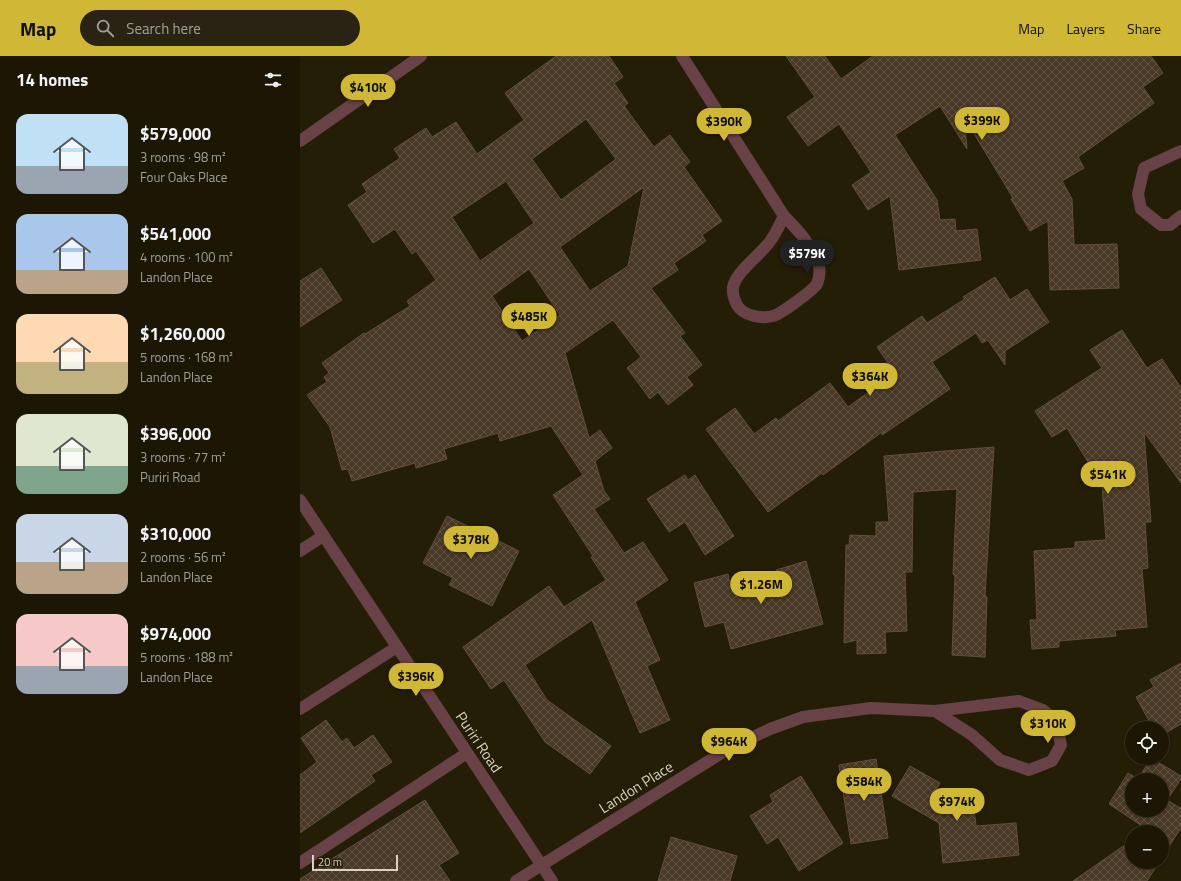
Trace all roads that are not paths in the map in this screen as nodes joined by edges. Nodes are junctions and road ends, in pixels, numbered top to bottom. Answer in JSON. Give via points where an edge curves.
{"nodes":[{"id":1,"x":421,"y":56,"type":"edge"},
{"id":2,"x":682,"y":56,"type":"edge"},
{"id":3,"x":300,"y":140,"type":"edge"},
{"id":4,"x":1181,"y":151,"type":"edge"},
{"id":5,"x":784,"y":216,"type":"junction"},
{"id":6,"x":1181,"y":216,"type":"edge"},
{"id":7,"x":300,"y":500,"type":"edge"},
{"id":8,"x":323,"y":536,"type":"junction"},
{"id":9,"x":300,"y":551,"type":"edge"},
{"id":10,"x":397,"y":647,"type":"junction"},
{"id":11,"x":300,"y":709,"type":"edge"},
{"id":12,"x":935,"y":710,"type":"junction"},
{"id":13,"x":467,"y":753,"type":"junction"},
{"id":14,"x":300,"y":863,"type":"edge"},
{"id":15,"x":541,"y":864,"type":"junction"},
{"id":16,"x":516,"y":881,"type":"edge"},
{"id":17,"x":552,"y":881,"type":"edge"}],
"edges":[{"from":1,"to":3,"type":"street"},
{"from":2,"to":5,"type":"street"},
{"from":4,"to":6,"type":"street","via":[[1144,168],[1138,194],[1141,209],[1161,225],[1170,225]]},
{"from":5,"to":5,"type":"street","via":[[809,245],[820,274],[816,284],[807,293],[773,316],[759,317],[746,313],[733,297],[733,288],[739,276],[771,241]]},
{"from":7,"to":8,"type":"street","name":"Puriri Road"},
{"from":8,"to":9,"type":"street"},
{"from":8,"to":10,"type":"street","name":"Puriri Road"},
{"from":10,"to":11,"type":"street"},
{"from":10,"to":13,"type":"street","name":"Puriri Road"},
{"from":12,"to":12,"type":"street","name":"Landon Place","via":[[1019,700],[1043,710],[1056,722],[1061,745],[1052,761],[1029,770],[1000,760],[972,735]]},
{"from":12,"to":15,"type":"street","name":"Landon Place","via":[[871,708],[803,717],[770,729],[728,749]]},
{"from":13,"to":14,"type":"street"},
{"from":13,"to":15,"type":"street","name":"Puriri Road"},
{"from":15,"to":16,"type":"street","name":"Landon Place"},
{"from":15,"to":17,"type":"street","name":"Puriri Road"}]}
